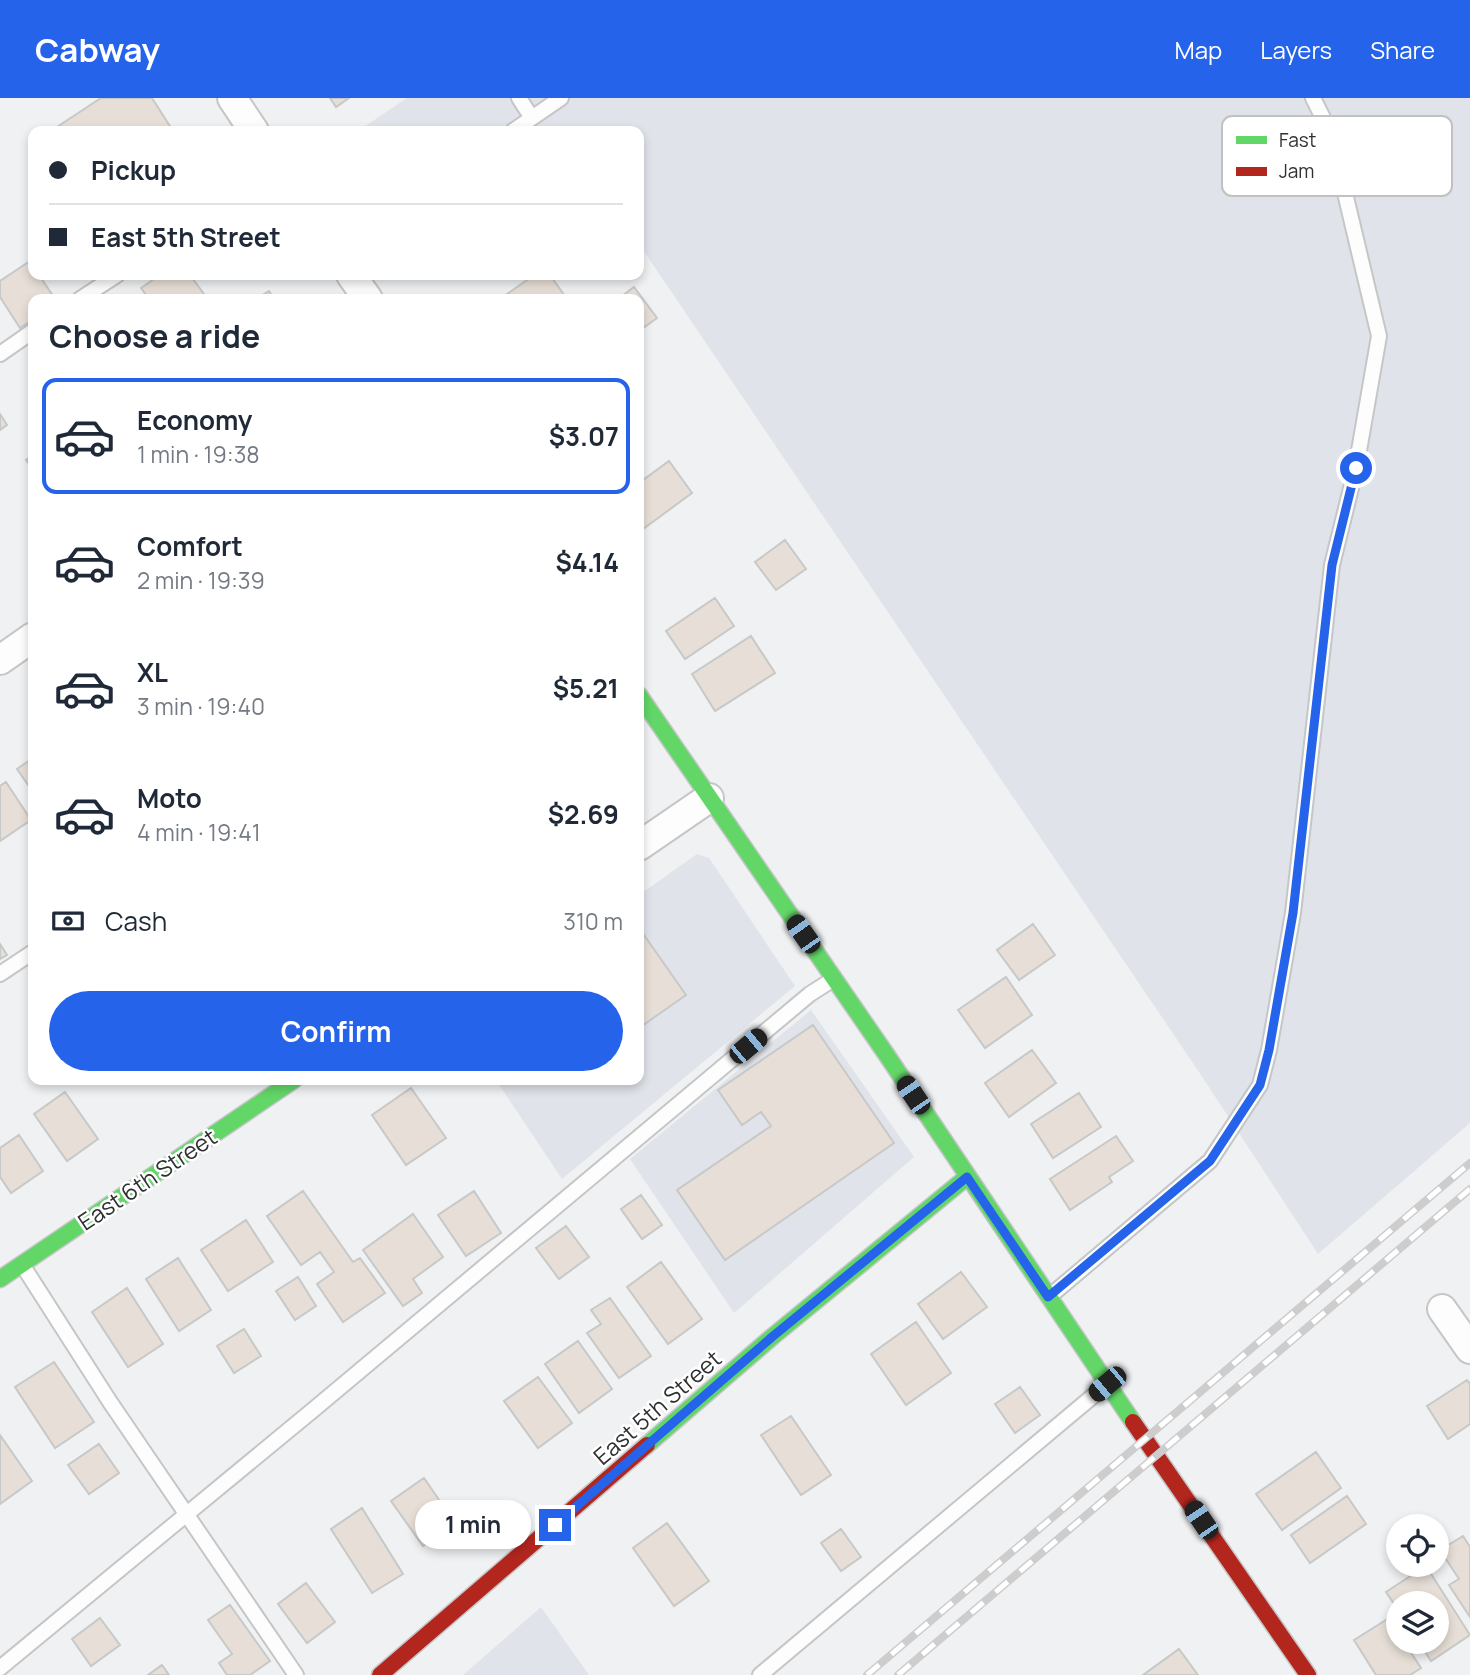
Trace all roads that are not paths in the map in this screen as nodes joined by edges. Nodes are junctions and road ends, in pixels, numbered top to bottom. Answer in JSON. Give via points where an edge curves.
{"nodes":[{"id":1,"x":232,"y":98,"type":"edge"},
{"id":2,"x":519,"y":98,"type":"edge"},
{"id":3,"x":561,"y":98,"type":"edge"},
{"id":4,"x":1313,"y":98,"type":"edge"},
{"id":5,"x":1322,"y":116,"type":"edge"},
{"id":6,"x":533,"y":118,"type":"junction"},
{"id":7,"x":251,"y":126,"type":"edge"},
{"id":8,"x":521,"y":126,"type":"edge"},
{"id":9,"x":1346,"y":196,"type":"edge"},
{"id":10,"x":109,"y":280,"type":"edge"},
{"id":11,"x":88,"y":294,"type":"edge"},
{"id":12,"x":28,"y":334,"type":"edge"},
{"id":13,"x":0,"y":354,"type":"edge"},
{"id":14,"x":28,"y":640,"type":"edge"},
{"id":15,"x":0,"y":660,"type":"edge"},
{"id":16,"x":644,"y":702,"type":"edge"},
{"id":17,"x":709,"y":798,"type":"junction"},
{"id":18,"x":644,"y":843,"type":"edge"},
{"id":19,"x":28,"y":954,"type":"edge"},
{"id":20,"x":0,"y":974,"type":"edge"},
{"id":21,"x":834,"y":979,"type":"junction"},
{"id":22,"x":287,"y":1085,"type":"edge"},
{"id":23,"x":967,"y":1177,"type":"junction"},
{"id":24,"x":22,"y":1264,"type":"junction"},
{"id":25,"x":0,"y":1279,"type":"edge"},
{"id":26,"x":1048,"y":1297,"type":"junction"},
{"id":27,"x":1442,"y":1309,"type":"dead end"},
{"id":28,"x":1470,"y":1349,"type":"edge"},
{"id":29,"x":1107,"y":1384,"type":"junction"},
{"id":30,"x":187,"y":1514,"type":"junction"},
{"id":31,"x":0,"y":1668,"type":"edge"},
{"id":32,"x":296,"y":1675,"type":"edge"},
{"id":33,"x":380,"y":1675,"type":"edge"},
{"id":34,"x":760,"y":1675,"type":"edge"},
{"id":35,"x":1308,"y":1675,"type":"edge"}],
"edges":[{"from":1,"to":7,"type":"street"},
{"from":2,"to":6,"type":"lane"},
{"from":3,"to":6,"type":"lane"},
{"from":4,"to":5,"type":"lane"},
{"from":6,"to":8,"type":"lane"},
{"from":9,"to":26,"type":"lane","via":[[1379,336],[1356,468],[1332,565],[1293,913],[1260,1085],[1210,1161]]},
{"from":10,"to":11,"type":"lane"},
{"from":12,"to":13,"type":"lane"},
{"from":14,"to":15,"type":"street"},
{"from":16,"to":17,"type":"street"},
{"from":17,"to":18,"type":"street"},
{"from":17,"to":21,"type":"street"},
{"from":19,"to":20,"type":"lane"},
{"from":21,"to":23,"type":"street"},
{"from":21,"to":30,"type":"lane","via":[[810,994]]},
{"from":22,"to":24,"type":"street","name":"East 6th Street"},
{"from":23,"to":26,"type":"street"},
{"from":23,"to":33,"type":"street","name":"East 5th Street","via":[[772,1337]]},
{"from":24,"to":25,"type":"street","name":"East 6th Street"},
{"from":24,"to":30,"type":"lane"},
{"from":26,"to":29,"type":"street"},
{"from":27,"to":28,"type":"street"},
{"from":29,"to":34,"type":"lane"},
{"from":29,"to":35,"type":"street"},
{"from":30,"to":31,"type":"lane"},
{"from":30,"to":32,"type":"lane"}]}
